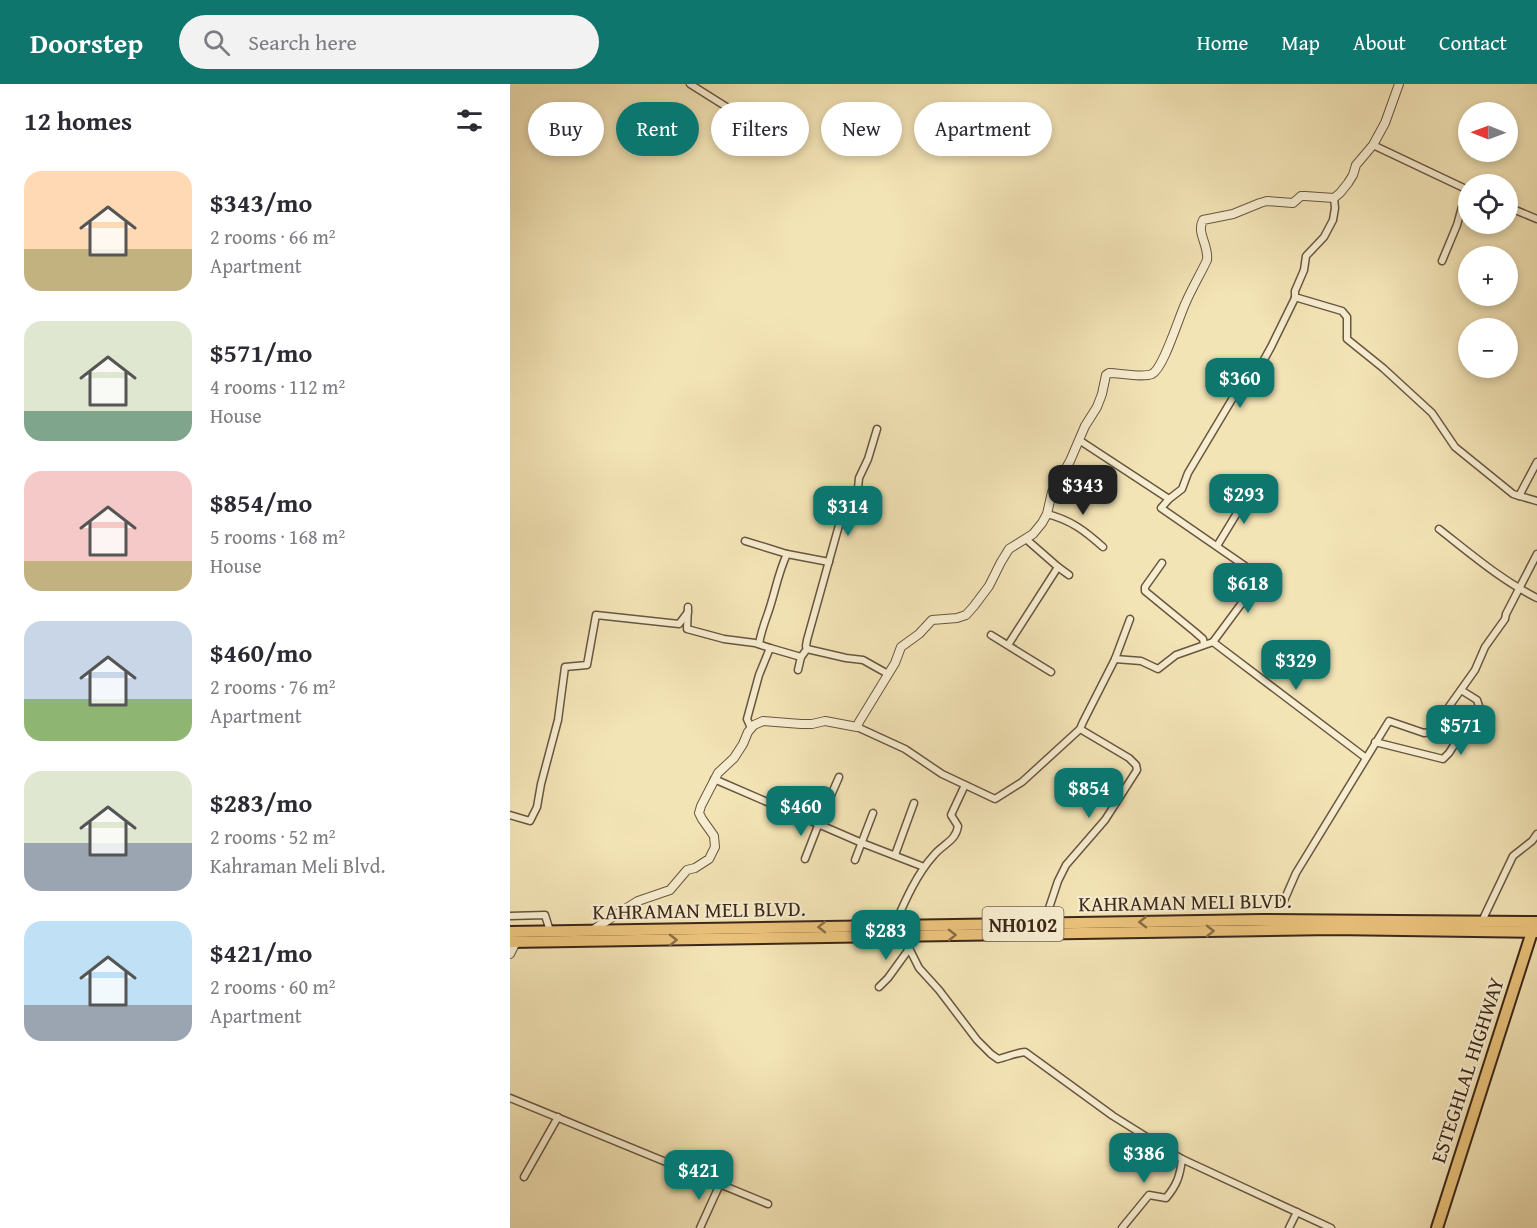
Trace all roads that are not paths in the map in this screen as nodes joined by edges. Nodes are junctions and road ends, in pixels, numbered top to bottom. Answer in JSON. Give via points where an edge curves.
{"nodes":[{"id":1,"x":690,"y":84,"type":"edge"},
{"id":2,"x":1399,"y":84,"type":"edge"},
{"id":3,"x":719,"y":102,"type":"edge"},
{"id":4,"x":1372,"y":144,"type":"junction"},
{"id":5,"x":1458,"y":185,"type":"edge"},
{"id":6,"x":1334,"y":198,"type":"junction"},
{"id":7,"x":1518,"y":211,"type":"edge"},
{"id":8,"x":1458,"y":219,"type":"edge"},
{"id":9,"x":1537,"y":219,"type":"edge"},
{"id":10,"x":1442,"y":261,"type":"dead end"},
{"id":11,"x":1295,"y":298,"type":"junction"},
{"id":12,"x":877,"y":429,"type":"dead end"},
{"id":13,"x":1079,"y":440,"type":"junction"},
{"id":14,"x":1537,"y":462,"type":"edge"},
{"id":15,"x":1251,"y":490,"type":"dead end"},
{"id":16,"x":1519,"y":496,"type":"junction"},
{"id":17,"x":1169,"y":498,"type":"junction"},
{"id":18,"x":1537,"y":501,"type":"edge"},
{"id":19,"x":1047,"y":514,"type":"junction"},
{"id":20,"x":1439,"y":529,"type":"dead end"},
{"id":21,"x":1026,"y":539,"type":"junction"},
{"id":22,"x":745,"y":541,"type":"dead end"},
{"id":23,"x":1217,"y":546,"type":"junction"},
{"id":24,"x":1103,"y":547,"type":"dead end"},
{"id":25,"x":787,"y":554,"type":"junction"},
{"id":26,"x":1537,"y":554,"type":"edge"},
{"id":27,"x":829,"y":562,"type":"junction"},
{"id":28,"x":1162,"y":563,"type":"dead end"},
{"id":29,"x":1058,"y":567,"type":"junction"},
{"id":30,"x":1069,"y":575,"type":"dead end"},
{"id":31,"x":1519,"y":589,"type":"junction"},
{"id":32,"x":1537,"y":598,"type":"edge"},
{"id":33,"x":1130,"y":619,"type":"dead end"},
{"id":34,"x":991,"y":635,"type":"dead end"},
{"id":35,"x":1213,"y":642,"type":"junction"},
{"id":36,"x":759,"y":644,"type":"junction"},
{"id":37,"x":1204,"y":644,"type":"junction"},
{"id":38,"x":1008,"y":645,"type":"junction"},
{"id":39,"x":770,"y":648,"type":"junction"},
{"id":40,"x":807,"y":649,"type":"junction"},
{"id":41,"x":801,"y":657,"type":"junction"},
{"id":42,"x":1115,"y":659,"type":"junction"},
{"id":43,"x":798,"y":669,"type":"dead end"},
{"id":44,"x":1051,"y":672,"type":"dead end"},
{"id":45,"x":888,"y":674,"type":"junction"},
{"id":46,"x":1461,"y":690,"type":"junction"},
{"id":47,"x":857,"y":727,"type":"junction"},
{"id":48,"x":751,"y":728,"type":"junction"},
{"id":49,"x":1080,"y":729,"type":"junction"},
{"id":50,"x":1375,"y":742,"type":"junction"},
{"id":51,"x":1366,"y":758,"type":"junction"},
{"id":52,"x":839,"y":777,"type":"dead end"},
{"id":53,"x":714,"y":779,"type":"junction"},
{"id":54,"x":965,"y":785,"type":"junction"},
{"id":55,"x":914,"y":803,"type":"dead end"},
{"id":56,"x":873,"y":813,"type":"dead end"},
{"id":57,"x":510,"y":815,"type":"edge"},
{"id":58,"x":819,"y":823,"type":"junction"},
{"id":59,"x":1537,"y":834,"type":"edge"},
{"id":60,"x":862,"y":843,"type":"junction"},
{"id":61,"x":895,"y":855,"type":"junction"},
{"id":62,"x":805,"y":859,"type":"dead end"},
{"id":63,"x":855,"y":860,"type":"dead end"},
{"id":64,"x":924,"y":867,"type":"junction"},
{"id":65,"x":1283,"y":903,"type":"dead end"},
{"id":66,"x":510,"y":916,"type":"edge"},
{"id":67,"x":1482,"y":922,"type":"junction"},
{"id":68,"x":1044,"y":923,"type":"junction"},
{"id":69,"x":894,"y":926,"type":"junction"},
{"id":70,"x":1534,"y":927,"type":"edge"},
{"id":71,"x":550,"y":932,"type":"junction"},
{"id":72,"x":591,"y":932,"type":"junction"},
{"id":73,"x":903,"y":936,"type":"junction"},
{"id":74,"x":512,"y":939,"type":"edge"},
{"id":75,"x":583,"y":941,"type":"junction"},
{"id":76,"x":909,"y":949,"type":"junction"},
{"id":77,"x":510,"y":954,"type":"edge"},
{"id":78,"x":879,"y":987,"type":"dead end"},
{"id":79,"x":510,"y":1098,"type":"edge"},
{"id":80,"x":558,"y":1117,"type":"junction"},
{"id":81,"x":1182,"y":1159,"type":"junction"},
{"id":82,"x":524,"y":1177,"type":"dead end"},
{"id":83,"x":720,"y":1184,"type":"junction"},
{"id":84,"x":768,"y":1204,"type":"dead end"},
{"id":85,"x":1297,"y":1212,"type":"junction"},
{"id":86,"x":700,"y":1228,"type":"edge"},
{"id":87,"x":1122,"y":1228,"type":"edge"},
{"id":88,"x":1289,"y":1228,"type":"edge"},
{"id":89,"x":1331,"y":1228,"type":"edge"},
{"id":90,"x":1437,"y":1228,"type":"edge"}],
"edges":[{"from":1,"to":3,"type":"street"},
{"from":2,"to":4,"type":"street","via":[[1385,123]]},
{"from":4,"to":5,"type":"street"},
{"from":4,"to":6,"type":"street"},
{"from":6,"to":11,"type":"street","via":[[1334,220],[1306,256]]},
{"from":6,"to":13,"type":"street","via":[[1300,196],[1293,203],[1260,202],[1233,214],[1203,220],[1200,229],[1207,260],[1164,358],[1152,374],[1106,375],[1102,394]]},
{"from":7,"to":9,"type":"street"},
{"from":8,"to":10,"type":"street"},
{"from":11,"to":16,"type":"street","via":[[1342,311],[1347,317],[1347,339],[1432,413],[1455,447]]},
{"from":11,"to":17,"type":"street","via":[[1261,365],[1237,391],[1182,489]]},
{"from":12,"to":27,"type":"street","via":[[858,488],[841,518]]},
{"from":13,"to":17,"type":"street"},
{"from":13,"to":19,"type":"street","via":[[1052,492]]},
{"from":14,"to":16,"type":"street"},
{"from":15,"to":23,"type":"street"},
{"from":16,"to":18,"type":"street"},
{"from":17,"to":23,"type":"street","via":[[1161,508]]},
{"from":19,"to":21,"type":"street"},
{"from":19,"to":24,"type":"street","via":[[1071,523]]},
{"from":20,"to":31,"type":"street"},
{"from":21,"to":29,"type":"street"},
{"from":21,"to":45,"type":"street","via":[[1009,549],[989,586],[966,615],[932,620],[902,647]]},
{"from":22,"to":25,"type":"street"},
{"from":23,"to":35,"type":"street","via":[[1258,577]]},
{"from":25,"to":27,"type":"street"},
{"from":25,"to":36,"type":"street"},
{"from":26,"to":31,"type":"street"},
{"from":27,"to":40,"type":"street"},
{"from":28,"to":37,"type":"street","via":[[1145,591],[1196,632]]},
{"from":29,"to":30,"type":"street"},
{"from":29,"to":38,"type":"street"},
{"from":31,"to":32,"type":"street"},
{"from":31,"to":46,"type":"street"},
{"from":33,"to":42,"type":"street"},
{"from":34,"to":38,"type":"street"},
{"from":35,"to":37,"type":"street"},
{"from":35,"to":51,"type":"street"},
{"from":36,"to":39,"type":"street"},
{"from":36,"to":57,"type":"street","via":[[687,629],[688,610],[679,624],[596,615],[587,665],[565,667],[558,720],[537,807],[530,821]]},
{"from":37,"to":42,"type":"street","via":[[1176,655],[1158,669],[1141,661]]},
{"from":38,"to":44,"type":"street"},
{"from":39,"to":41,"type":"street"},
{"from":39,"to":48,"type":"street","via":[[747,719]]},
{"from":40,"to":41,"type":"street"},
{"from":40,"to":45,"type":"street","via":[[863,660]]},
{"from":41,"to":43,"type":"street"},
{"from":42,"to":49,"type":"street"},
{"from":45,"to":47,"type":"street"},
{"from":46,"to":50,"type":"street","via":[[1430,732],[1389,721]]},
{"from":46,"to":50,"type":"street","via":[[1478,700],[1479,706],[1443,759]]},
{"from":47,"to":48,"type":"street","via":[[825,721],[763,721]]},
{"from":47,"to":54,"type":"street","via":[[905,749]]},
{"from":48,"to":53,"type":"street","via":[[734,758]]},
{"from":49,"to":54,"type":"street","via":[[1022,782],[995,799]]},
{"from":49,"to":68,"type":"street","via":[[1129,759],[1137,770],[1105,820],[1066,865]]},
{"from":50,"to":51,"type":"street"},
{"from":51,"to":65,"type":"street","via":[[1296,873]]},
{"from":52,"to":58,"type":"street"},
{"from":53,"to":58,"type":"street"},
{"from":53,"to":72,"type":"street","via":[[699,813],[714,836],[715,847],[709,859],[687,870],[670,890],[638,901]]},
{"from":54,"to":64,"type":"street","via":[[951,815],[958,826],[954,838]]},
{"from":55,"to":61,"type":"street"},
{"from":56,"to":60,"type":"street"},
{"from":58,"to":60,"type":"street"},
{"from":58,"to":62,"type":"street"},
{"from":59,"to":67,"type":"street","via":[[1513,856]]},
{"from":60,"to":61,"type":"street"},
{"from":60,"to":63,"type":"street"},
{"from":61,"to":64,"type":"street"},
{"from":64,"to":69,"type":"street"},
{"from":66,"to":71,"type":"street","via":[[545,915]]},
{"from":67,"to":68,"type":"highway","name":"KAHRAMAN MELI BLVD.","number":"NH0102","one_way":true},
{"from":67,"to":70,"type":"highway","name":"KAHRAMAN MELI BLVD.","number":"NH0102"},
{"from":68,"to":69,"type":"highway","name":"KAHRAMAN MELI BLVD.","number":"NH0102"},
{"from":69,"to":72,"type":"highway","name":"KAHRAMAN MELI BLVD.","number":"NH0102","one_way":true},
{"from":73,"to":70,"type":"highway","name":"KAHRAMAN MELI BLVD.","number":"NH0102","one_way":true},
{"from":70,"to":90,"type":"highway","name":"ESTEGHLAL HIGHWAY"},
{"from":71,"to":72,"type":"highway","name":"KAHRAMAN MELI BLVD.","number":"NH0102"},
{"from":71,"to":74,"type":"highway","name":"KAHRAMAN MELI BLVD.","number":"NH0102"},
{"from":72,"to":75,"type":"street"},
{"from":75,"to":73,"type":"highway","name":"KAHRAMAN MELI BLVD.","number":"NH0102","one_way":true},
{"from":73,"to":76,"type":"street"},
{"from":74,"to":75,"type":"highway","name":"KAHRAMAN MELI BLVD.","number":"NH0102"},
{"from":74,"to":77,"type":"street"},
{"from":76,"to":78,"type":"street"},
{"from":76,"to":81,"type":"street","via":[[919,968],[991,1054],[998,1059],[1025,1052],[1113,1116]]},
{"from":79,"to":80,"type":"street"},
{"from":80,"to":82,"type":"street"},
{"from":80,"to":83,"type":"street"},
{"from":81,"to":85,"type":"street"},
{"from":81,"to":87,"type":"street","via":[[1180,1175],[1170,1193],[1164,1198],[1149,1195]]},
{"from":83,"to":84,"type":"street"},
{"from":83,"to":86,"type":"street"},
{"from":85,"to":88,"type":"street"},
{"from":85,"to":89,"type":"street"}]}
